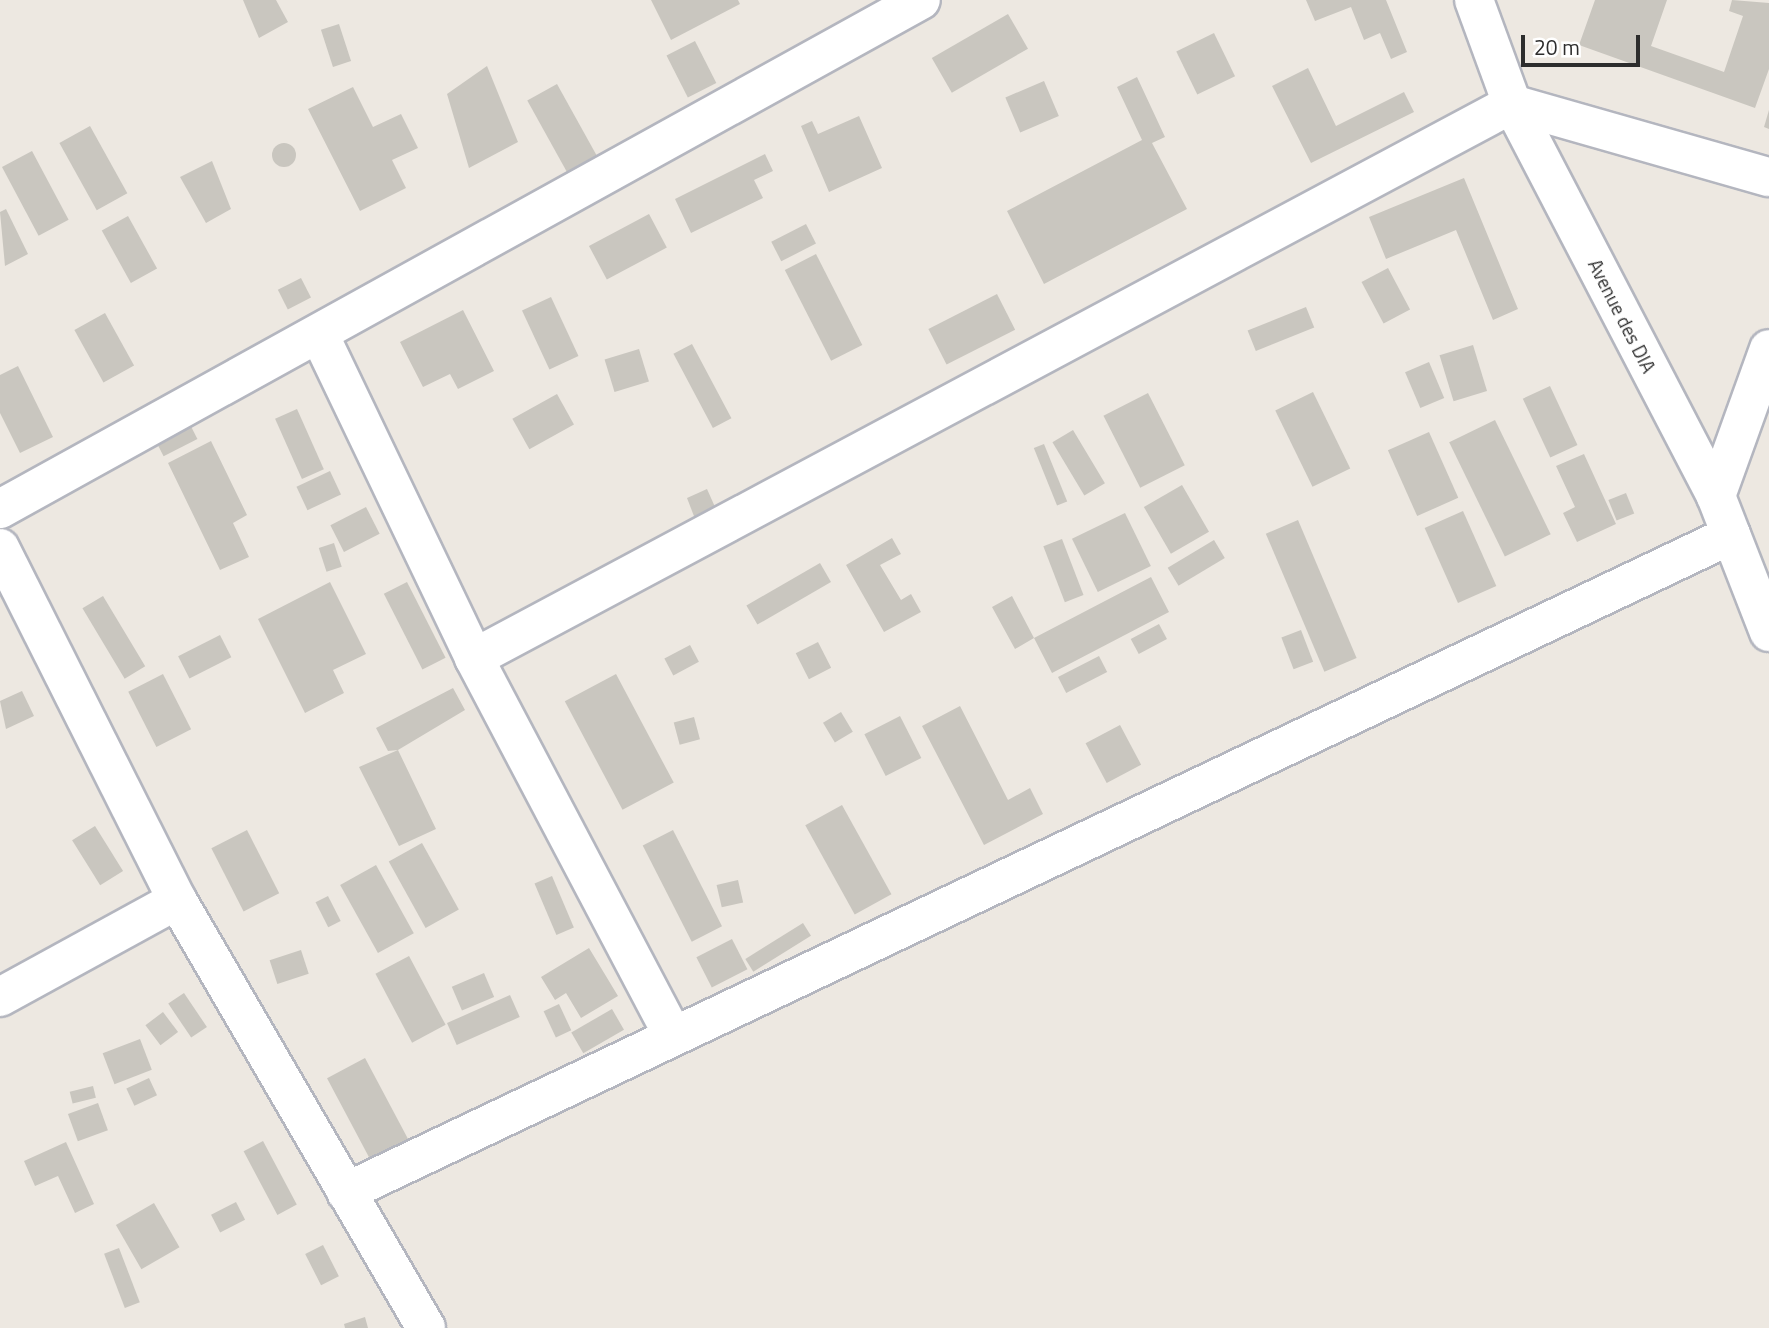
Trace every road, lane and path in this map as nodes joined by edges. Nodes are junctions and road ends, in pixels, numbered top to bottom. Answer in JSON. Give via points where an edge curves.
{"nodes":[{"id":1,"x":921,"y":0,"type":"edge"},
{"id":2,"x":1474,"y":0,"type":"edge"},
{"id":3,"x":1512,"y":104,"type":"junction"},
{"id":4,"x":1769,"y":177,"type":"edge"},
{"id":5,"x":320,"y":336,"type":"junction"},
{"id":6,"x":1769,"y":349,"type":"edge"},
{"id":7,"x":1716,"y":496,"type":"junction"},
{"id":8,"x":0,"y":509,"type":"edge"},
{"id":9,"x":1731,"y":535,"type":"junction"},
{"id":10,"x":0,"y":548,"type":"edge"},
{"id":11,"x":1769,"y":632,"type":"edge"},
{"id":12,"x":474,"y":658,"type":"junction"},
{"id":13,"x":177,"y":900,"type":"junction"},
{"id":14,"x":0,"y":997,"type":"edge"},
{"id":15,"x":673,"y":1035,"type":"junction"},
{"id":16,"x":346,"y":1192,"type":"junction"},
{"id":17,"x":426,"y":1328,"type":"edge"}],
"edges":[{"from":1,"to":5,"type":"street"},
{"from":2,"to":3,"type":"street","name":"Avenue des DIA"},
{"from":3,"to":4,"type":"street"},
{"from":3,"to":7,"type":"street","name":"Avenue des DIA"},
{"from":3,"to":12,"type":"street"},
{"from":5,"to":8,"type":"street"},
{"from":5,"to":12,"type":"street"},
{"from":6,"to":7,"type":"street"},
{"from":7,"to":9,"type":"street","name":"Avenue des DIA"},
{"from":9,"to":11,"type":"street","name":"Avenue des DIA"},
{"from":9,"to":15,"type":"street"},
{"from":10,"to":13,"type":"street"},
{"from":12,"to":15,"type":"street"},
{"from":13,"to":14,"type":"street"},
{"from":13,"to":16,"type":"street"},
{"from":15,"to":16,"type":"street"},
{"from":16,"to":17,"type":"street"}]}
